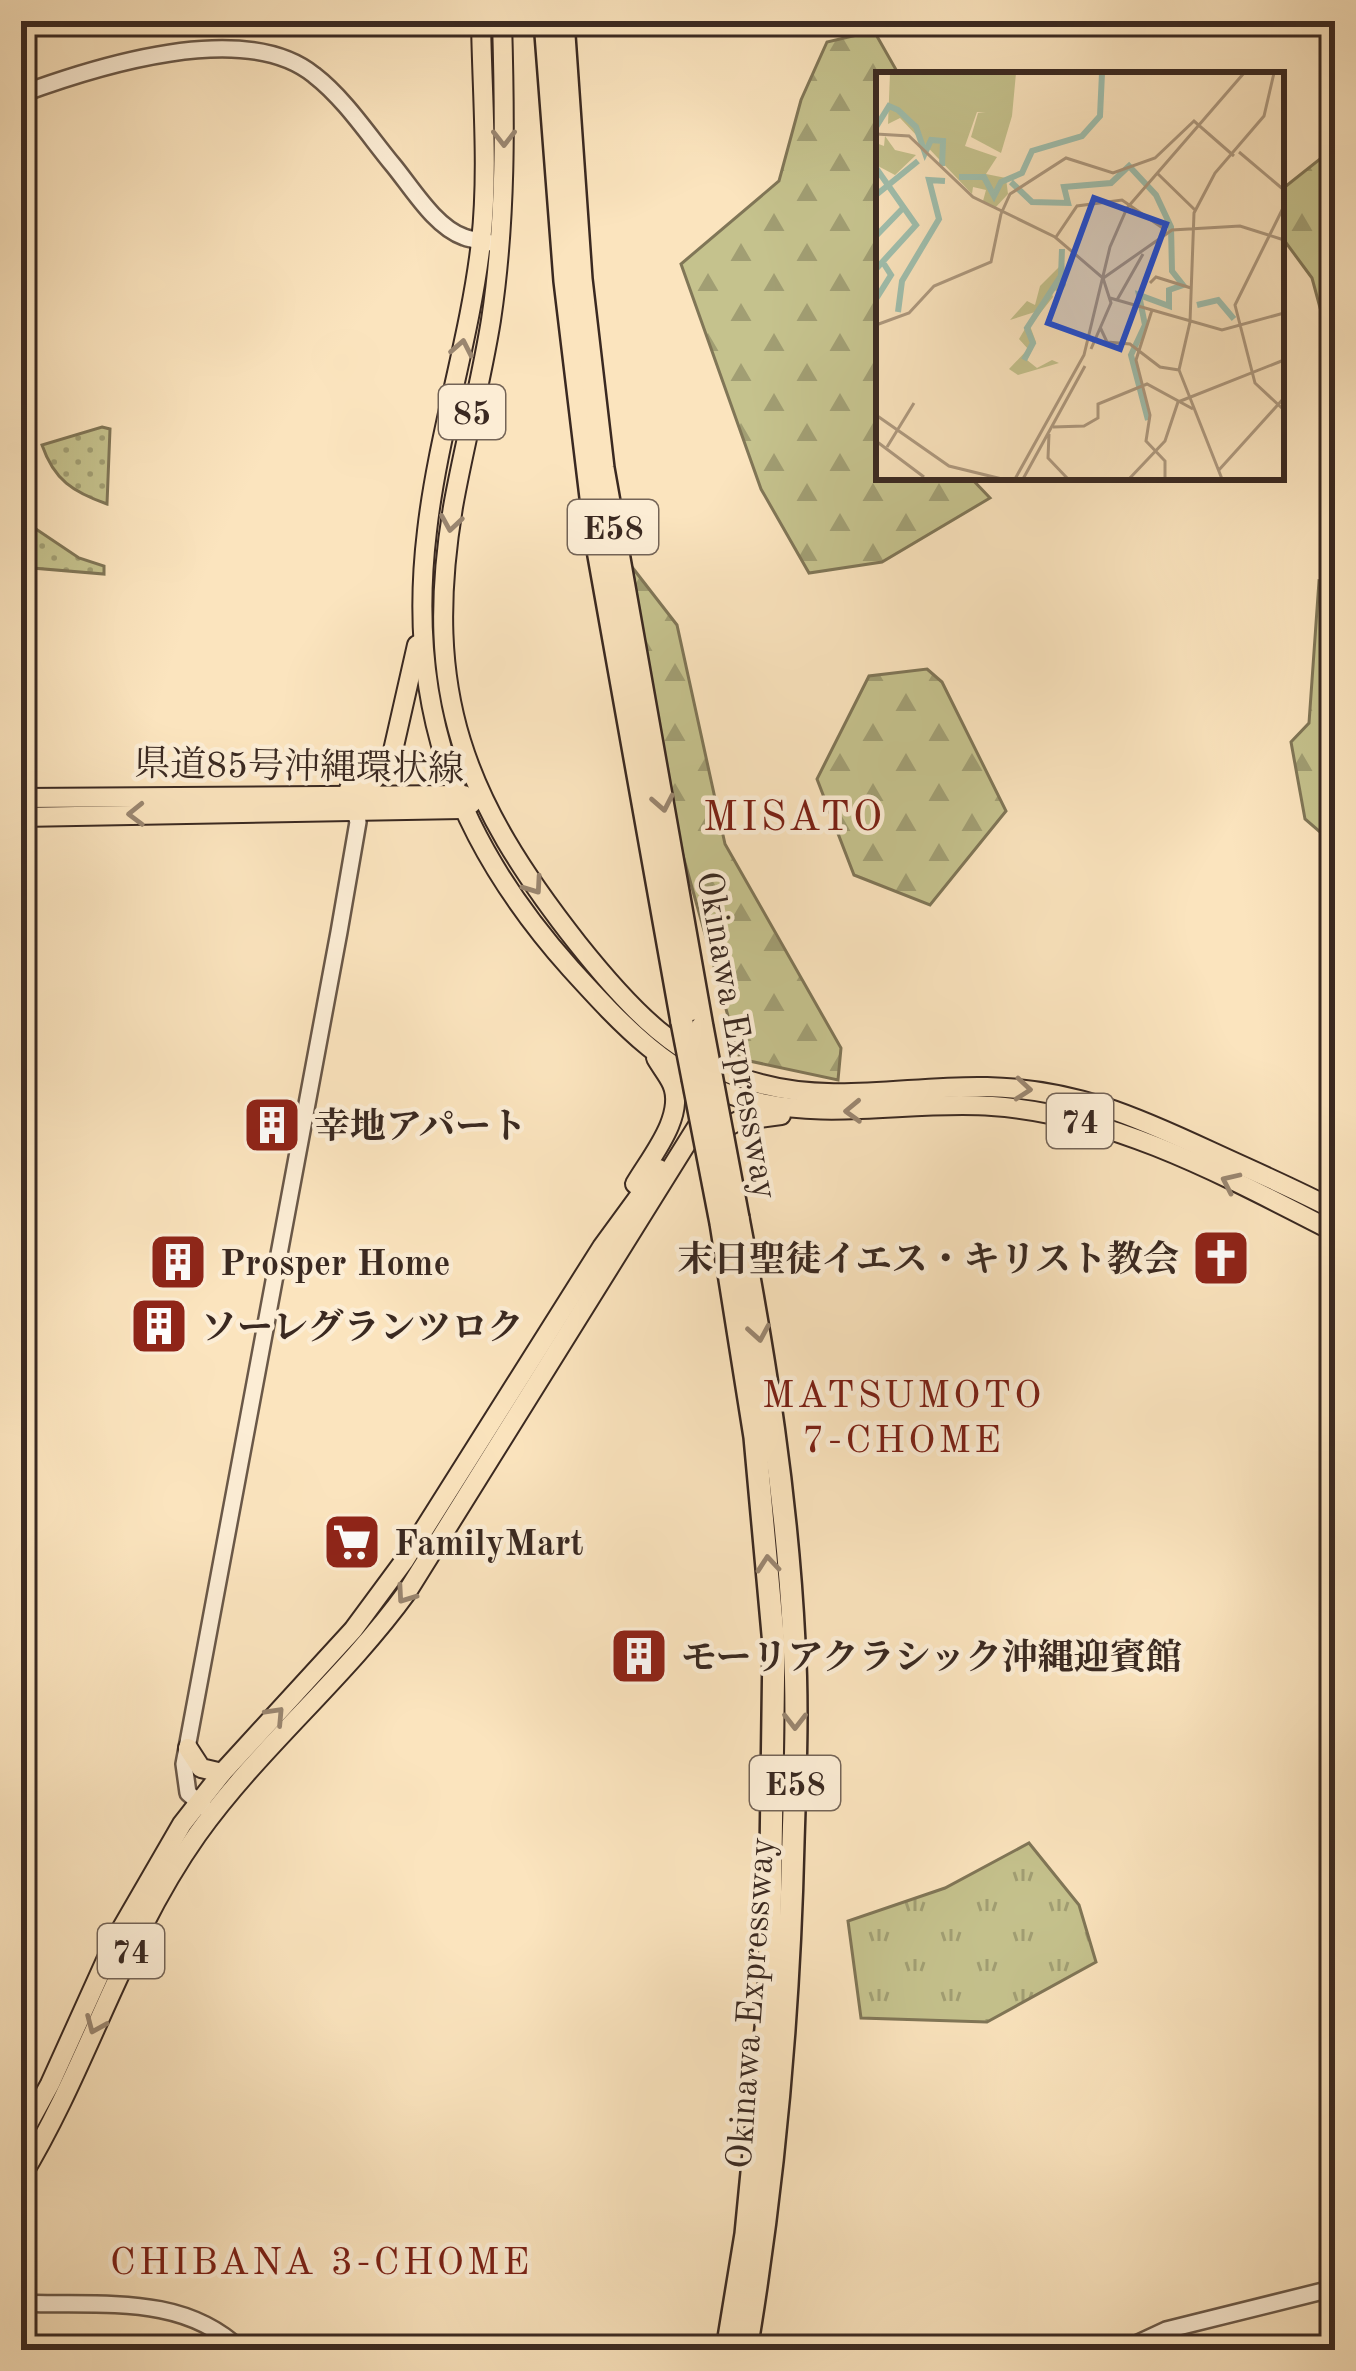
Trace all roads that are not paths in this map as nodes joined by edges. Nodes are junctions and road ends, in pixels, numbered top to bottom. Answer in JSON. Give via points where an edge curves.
{"nodes":[{"id":1,"x":481,"y":21,"type":"edge"},
{"id":2,"x":502,"y":21,"type":"edge"},
{"id":3,"x":544,"y":21,"type":"edge"},
{"id":4,"x":563,"y":21,"type":"edge"},
{"id":5,"x":21,"y":94,"type":"edge"},
{"id":6,"x":490,"y":243,"type":"junction"},
{"id":7,"x":421,"y":632,"type":"junction"},
{"id":8,"x":339,"y":793,"type":"junction"},
{"id":9,"x":21,"y":798,"type":"edge"},
{"id":10,"x":481,"y":798,"type":"junction"},
{"id":11,"x":460,"y":801,"type":"junction"},
{"id":12,"x":353,"y":809,"type":"junction"},
{"id":13,"x":21,"y":817,"type":"edge"},
{"id":14,"x":692,"y":1025,"type":"junction"},
{"id":15,"x":655,"y":1054,"type":"junction"},
{"id":16,"x":718,"y":1083,"type":"junction"},
{"id":17,"x":803,"y":1111,"type":"junction"},
{"id":18,"x":666,"y":1180,"type":"junction"},
{"id":19,"x":1335,"y":1210,"type":"edge"},
{"id":20,"x":729,"y":1220,"type":"junction"},
{"id":21,"x":1335,"y":1232,"type":"edge"},
{"id":22,"x":602,"y":1246,"type":"junction"},
{"id":23,"x":188,"y":1748,"type":"junction"},
{"id":24,"x":221,"y":1773,"type":"junction"},
{"id":25,"x":206,"y":1808,"type":"junction"},
{"id":26,"x":21,"y":2138,"type":"edge"},
{"id":27,"x":21,"y":2177,"type":"edge"},
{"id":28,"x":1335,"y":2288,"type":"edge"},
{"id":29,"x":21,"y":2303,"type":"edge"},
{"id":30,"x":242,"y":2350,"type":"edge"},
{"id":31,"x":727,"y":2350,"type":"edge"},
{"id":32,"x":746,"y":2350,"type":"edge"},
{"id":33,"x":1123,"y":2350,"type":"edge"}],
"edges":[{"from":1,"to":6,"type":"main road","number":"85"},
{"from":2,"to":6,"type":"main road","number":"85","one_way":true,"via":[[503,197]]},
{"from":3,"to":14,"type":"highway","name":"Okinawa Expressway","number":"E58","via":[[596,539]]},
{"from":4,"to":14,"type":"highway","name":"Okinawa Expressway","number":"E58","one_way":true,"via":[[580,279],[603,467]]},
{"from":5,"to":6,"type":"street","via":[[174,53],[262,49],[315,75],[434,215],[460,237]]},
{"from":7,"to":6,"type":"main road","number":"85","one_way":true,"via":[[427,530]]},
{"from":6,"to":10,"type":"main road","number":"85","one_way":true,"via":[[490,323],[453,505],[441,614],[452,706]]},
{"from":7,"to":8,"type":"main road","via":[[392,755],[374,780]]},
{"from":7,"to":11,"type":"main road","number":"85","via":[[431,711]]},
{"from":8,"to":9,"type":"main road","name":"県道85号沖縄環状線"},
{"from":8,"to":11,"type":"main road","name":"県道85号沖縄環状線"},
{"from":10,"to":11,"type":"main road","name":"県道85号沖縄環状線"},
{"from":10,"to":16,"type":"main road","number":"85","one_way":true,"via":[[541,897],[623,999]]},
{"from":11,"to":12,"type":"main road","name":"県道85号沖縄環状線"},
{"from":11,"to":15,"type":"main road","number":"85","via":[[493,866],[562,958]]},
{"from":12,"to":13,"type":"main road","name":"県道85号沖縄環状線","one_way":true},
{"from":12,"to":23,"type":"street","via":[[358,822],[343,910]]},
{"from":14,"to":20,"type":"highway","name":"Okinawa Expressway","number":"E58","bridge":true},
{"from":15,"to":16,"type":"main road","number":"85"},
{"from":15,"to":22,"type":"main road","via":[[672,1084],[672,1116]]},
{"from":16,"to":17,"type":"main road","number":"74"},
{"from":16,"to":18,"type":"main road","number":"74"},
{"from":16,"to":19,"type":"main road","number":"74","one_way":true,"via":[[819,1093],[990,1087],[1087,1099]]},
{"from":16,"to":22,"type":"main road","number":"74"},
{"from":17,"to":18,"type":"main road","via":[[723,1128]]},
{"from":21,"to":17,"type":"main road","number":"74","one_way":true,"via":[[1111,1130],[1051,1113],[989,1106]]},
{"from":18,"to":25,"type":"main road","number":"74","one_way":true,"via":[[371,1642]]},
{"from":31,"to":20,"type":"highway","name":"Okinawa Expressway","number":"E58","one_way":true,"via":[[769,1998],[775,1665]]},
{"from":20,"to":32,"type":"highway","name":"Okinawa Expressway","number":"E58","one_way":true,"via":[[776,1434],[795,1666],[786,2000]]},
{"from":24,"to":22,"type":"main road","number":"74","one_way":true,"via":[[353,1630],[404,1562]]},
{"from":23,"to":24,"type":"main road","via":[[201,1768]]},
{"from":23,"to":25,"type":"street","via":[[184,1781]]},
{"from":24,"to":25,"type":"main road","number":"74"},
{"from":25,"to":26,"type":"main road","number":"74","via":[[116,1938]]},
{"from":25,"to":27,"type":"main road","number":"74","one_way":true},
{"from":28,"to":33,"type":"street","via":[[1166,2330]]},
{"from":29,"to":30,"type":"street","via":[[149,2306],[212,2327]]}]}
